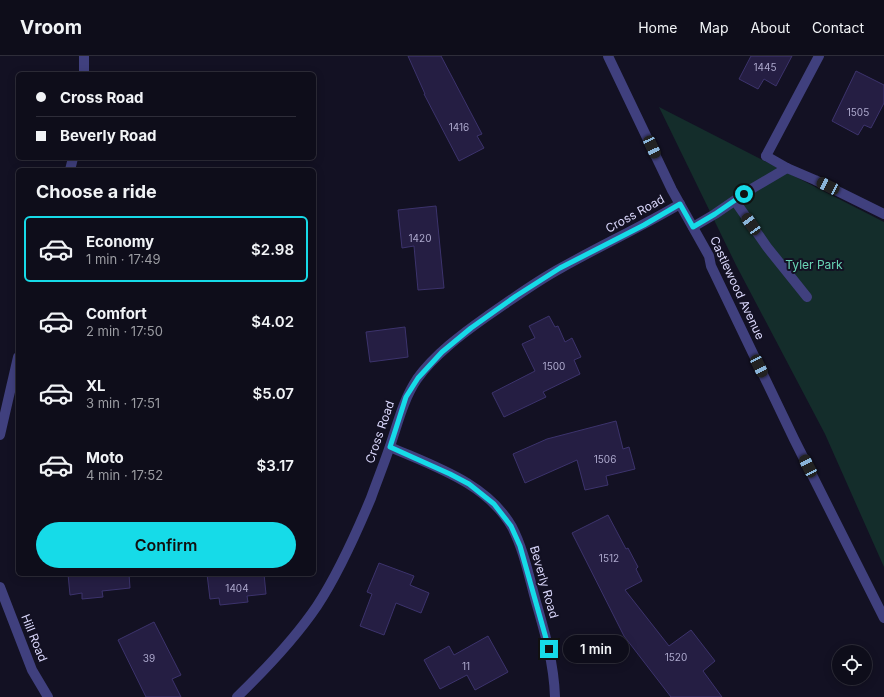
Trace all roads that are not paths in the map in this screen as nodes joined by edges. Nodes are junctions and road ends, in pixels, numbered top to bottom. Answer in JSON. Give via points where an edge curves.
{"nodes":[{"id":1,"x":84,"y":56,"type":"edge"},
{"id":2,"x":608,"y":56,"type":"edge"},
{"id":3,"x":819,"y":56,"type":"edge"},
{"id":4,"x":84,"y":72,"type":"edge"},
{"id":5,"x":787,"y":168,"type":"junction"},
{"id":6,"x":734,"y":200,"type":"junction"},
{"id":7,"x":680,"y":204,"type":"junction"},
{"id":8,"x":884,"y":214,"type":"edge"},
{"id":9,"x":693,"y":227,"type":"junction"},
{"id":10,"x":806,"y":297,"type":"dead end"},
{"id":11,"x":16,"y":366,"type":"edge"},
{"id":12,"x":0,"y":435,"type":"edge"},
{"id":13,"x":390,"y":447,"type":"junction"},
{"id":14,"x":0,"y":588,"type":"edge"},
{"id":15,"x":884,"y":618,"type":"edge"},
{"id":16,"x":48,"y":697,"type":"edge"},
{"id":17,"x":237,"y":697,"type":"edge"},
{"id":18,"x":555,"y":697,"type":"edge"}],
"edges":[{"from":1,"to":4,"type":"street"},
{"from":2,"to":7,"type":"street","name":"Castlewood Avenue"},
{"from":3,"to":5,"type":"street","via":[[766,156]]},
{"from":5,"to":6,"type":"street"},
{"from":5,"to":8,"type":"street"},
{"from":6,"to":9,"type":"street"},
{"from":6,"to":10,"type":"street"},
{"from":7,"to":9,"type":"street","name":"Castlewood Avenue"},
{"from":7,"to":13,"type":"street","name":"Cross Road","via":[[560,268],[471,328],[442,352],[418,378],[406,397]]},
{"from":9,"to":15,"type":"street","name":"Castlewood Avenue","via":[[794,439]]},
{"from":11,"to":12,"type":"street"},
{"from":13,"to":17,"type":"street","name":"Cross Road","via":[[370,500],[339,568],[317,606],[293,638]]},
{"from":13,"to":18,"type":"street","name":"Beverly Road","via":[[469,484],[494,504],[511,526],[520,546],[549,649]]},
{"from":14,"to":16,"type":"street","name":"Hill Road","via":[[32,670]]}]}
